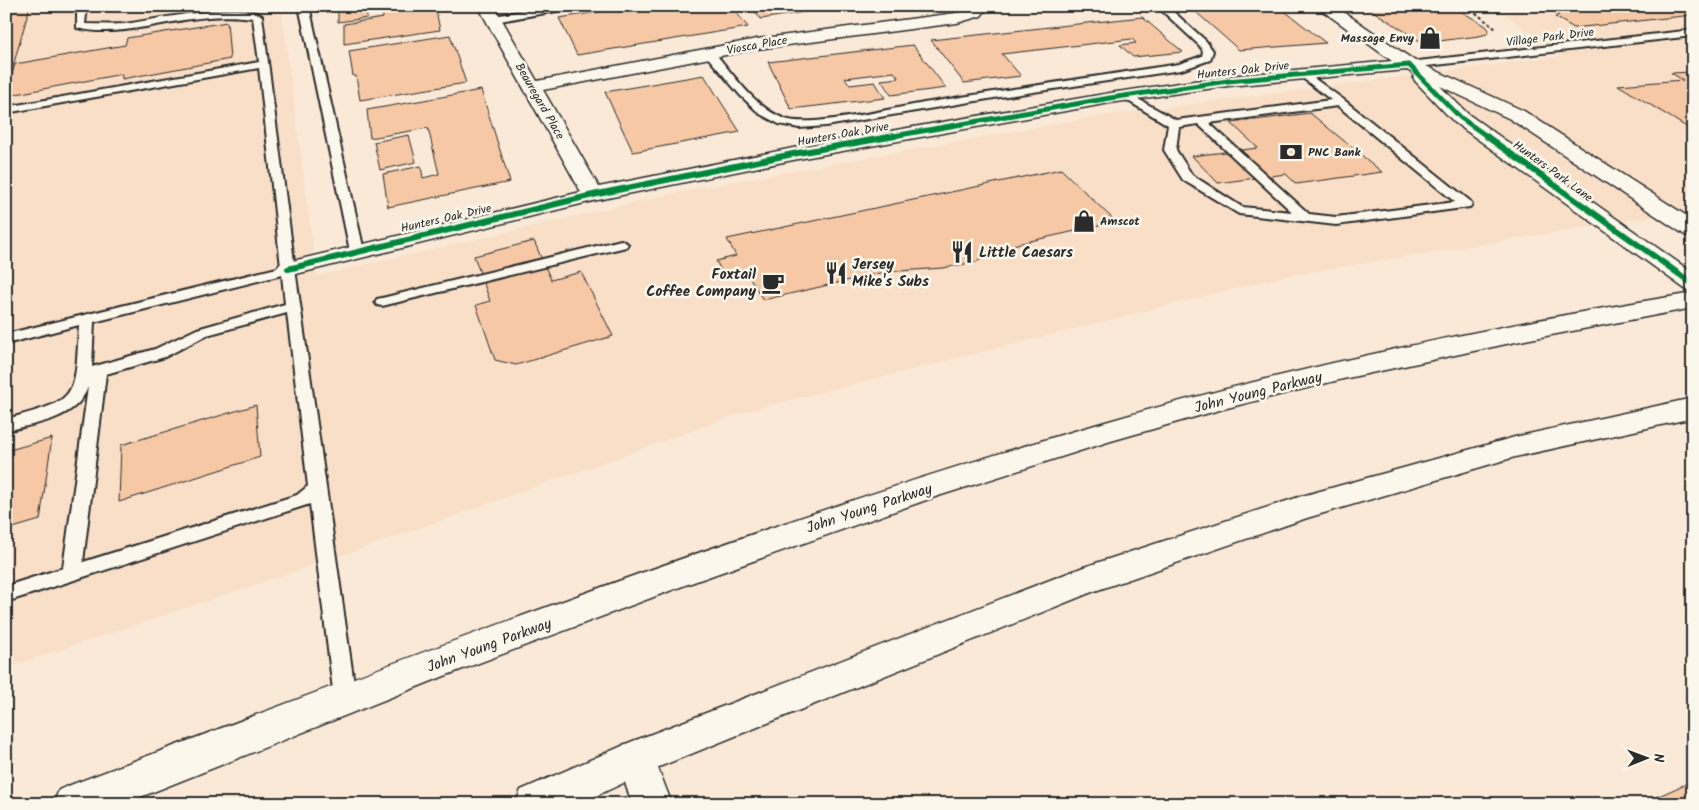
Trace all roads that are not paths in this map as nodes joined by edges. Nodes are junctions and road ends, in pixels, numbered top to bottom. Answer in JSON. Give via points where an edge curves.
{"nodes":[{"id":1,"x":82,"y":6,"type":"edge"},
{"id":2,"x":304,"y":6,"type":"edge"},
{"id":3,"x":568,"y":6,"type":"edge"},
{"id":4,"x":981,"y":6,"type":"edge"},
{"id":5,"x":1161,"y":6,"type":"edge"},
{"id":6,"x":1324,"y":6,"type":"edge"},
{"id":7,"x":490,"y":13,"type":"edge"},
{"id":8,"x":1693,"y":33,"type":"edge"},
{"id":9,"x":710,"y":54,"type":"junction"},
{"id":10,"x":264,"y":64,"type":"junction"},
{"id":11,"x":1410,"y":65,"type":"junction"},
{"id":12,"x":1304,"y":74,"type":"junction"},
{"id":13,"x":532,"y":87,"type":"junction"},
{"id":14,"x":1125,"y":96,"type":"junction"},
{"id":15,"x":1340,"y":102,"type":"junction"},
{"id":16,"x":6,"y":110,"type":"edge"},
{"id":17,"x":1201,"y":121,"type":"junction"},
{"id":18,"x":1174,"y":124,"type":"junction"},
{"id":19,"x":594,"y":195,"type":"junction"},
{"id":20,"x":1305,"y":217,"type":"junction"},
{"id":21,"x":1336,"y":221,"type":"joint"},
{"id":22,"x":1693,"y":230,"type":"edge"},
{"id":23,"x":621,"y":244,"type":"dead end"},
{"id":24,"x":357,"y":251,"type":"junction"},
{"id":25,"x":288,"y":270,"type":"junction"},
{"id":26,"x":1693,"y":284,"type":"edge"},
{"id":27,"x":1693,"y":300,"type":"edge"},
{"id":28,"x":382,"y":302,"type":"dead end"},
{"id":29,"x":293,"y":307,"type":"junction"},
{"id":30,"x":87,"y":319,"type":"junction"},
{"id":31,"x":6,"y":339,"type":"edge"},
{"id":32,"x":91,"y":373,"type":"junction"},
{"id":33,"x":1693,"y":408,"type":"edge"},
{"id":34,"x":6,"y":425,"type":"edge"},
{"id":35,"x":317,"y":489,"type":"junction"},
{"id":36,"x":72,"y":573,"type":"junction"},
{"id":37,"x":6,"y":594,"type":"edge"},
{"id":38,"x":345,"y":698,"type":"junction"},
{"id":39,"x":636,"y":758,"type":"junction"},
{"id":40,"x":73,"y":804,"type":"edge"},
{"id":41,"x":535,"y":804,"type":"edge"},
{"id":42,"x":652,"y":804,"type":"edge"}],
"edges":[{"from":1,"to":10,"type":"lane","via":[[80,26],[100,29],[199,14],[239,12],[257,16]]},
{"from":2,"to":24,"type":"lane"},
{"from":3,"to":7,"type":"lane"},
{"from":4,"to":9,"type":"main road","name":"Viosca Place","via":[[957,18],[791,39]]},
{"from":5,"to":9,"type":"lane","via":[[1203,43],[1208,51],[1206,58],[1181,67],[826,123],[804,125],[769,116]]},
{"from":6,"to":11,"type":"main road","name":"Hunters Park Lane"},
{"from":7,"to":13,"type":"main road","name":"Beauregard Place"},
{"from":8,"to":11,"type":"lane","name":"Village Park Drive"},
{"from":9,"to":13,"type":"main road","name":"Viosca Place"},
{"from":10,"to":16,"type":"lane"},
{"from":10,"to":25,"type":"lane"},
{"from":11,"to":12,"type":"main road","name":"Hunters Oak Drive"},
{"from":11,"to":22,"type":"main road","name":"Hunters Park Lane","via":[[1517,115]]},
{"from":11,"to":26,"type":"main road","name":"Hunters Park Lane","via":[[1461,118]]},
{"from":12,"to":14,"type":"main road","name":"Hunters Oak Drive"},
{"from":12,"to":15,"type":"lane"},
{"from":13,"to":19,"type":"main road","name":"Beauregard Place"},
{"from":14,"to":18,"type":"lane"},
{"from":14,"to":19,"type":"main road","name":"Hunters Oak Drive","via":[[798,153]]},
{"from":15,"to":17,"type":"lane"},
{"from":15,"to":21,"type":"lane","via":[[1466,204]]},
{"from":17,"to":18,"type":"lane"},
{"from":17,"to":20,"type":"lane"},
{"from":18,"to":20,"type":"lane","via":[[1170,150],[1187,177],[1239,210]]},
{"from":19,"to":24,"type":"main road","name":"Hunters Oak Drive"},
{"from":20,"to":21,"type":"lane"},
{"from":23,"to":28,"type":"lane"},
{"from":24,"to":25,"type":"main road","name":"Hunters Oak Drive"},
{"from":25,"to":29,"type":"lane"},
{"from":25,"to":30,"type":"lane"},
{"from":27,"to":38,"type":"main road","name":"John Young Parkway","via":[[1425,352],[1238,396],[1047,450],[780,537]]},
{"from":29,"to":32,"type":"lane","via":[[202,332],[160,353]]},
{"from":29,"to":35,"type":"lane"},
{"from":30,"to":31,"type":"lane"},
{"from":30,"to":32,"type":"lane"},
{"from":32,"to":34,"type":"lane","via":[[73,400],[59,410]]},
{"from":32,"to":36,"type":"lane"},
{"from":33,"to":39,"type":"main road","via":[[1515,447],[1302,508],[1081,582]]},
{"from":35,"to":36,"type":"lane","via":[[302,500]]},
{"from":35,"to":38,"type":"lane"},
{"from":36,"to":37,"type":"lane"},
{"from":38,"to":40,"type":"main road","name":"John Young Parkway"},
{"from":39,"to":41,"type":"main road"},
{"from":39,"to":42,"type":"main road"}]}
